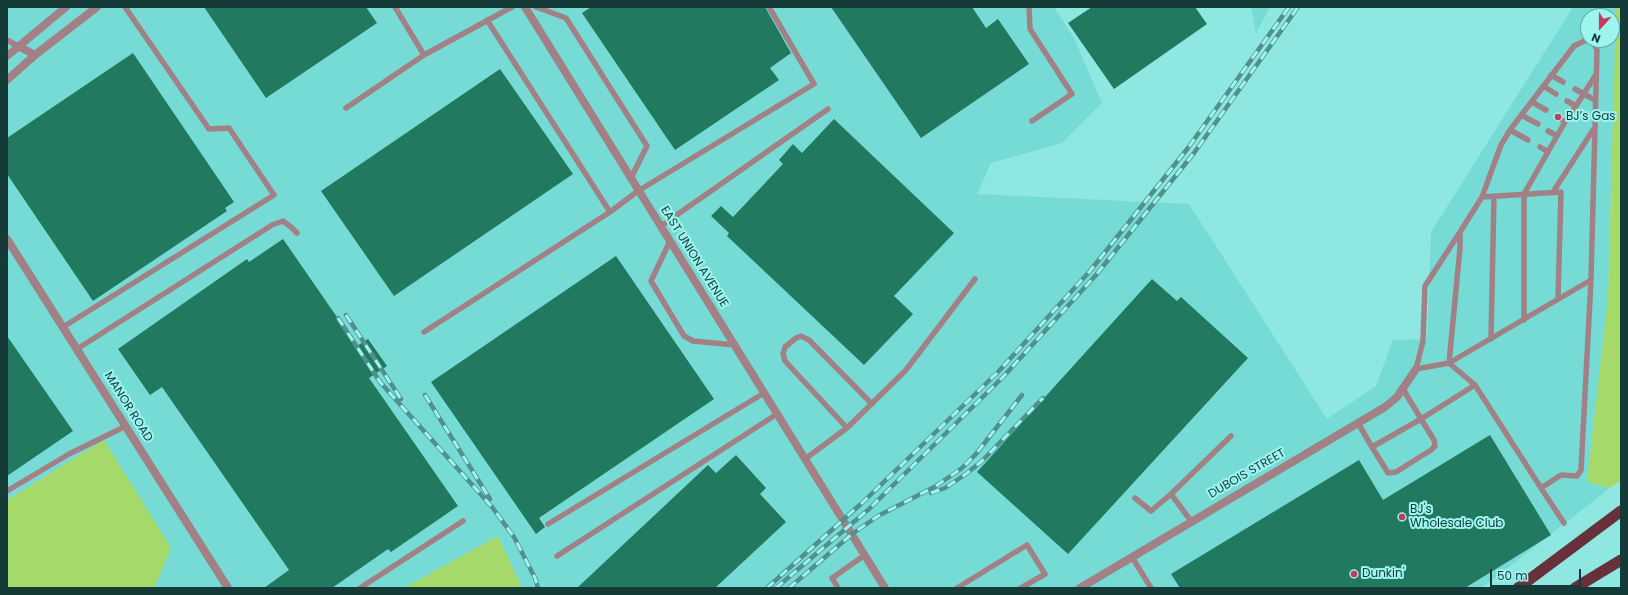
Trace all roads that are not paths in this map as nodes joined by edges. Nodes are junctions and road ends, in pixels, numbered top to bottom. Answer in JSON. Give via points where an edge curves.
{"nodes":[{"id":1,"x":66,"y":7,"type":"edge"},
{"id":2,"x":97,"y":7,"type":"edge"},
{"id":3,"x":125,"y":7,"type":"edge"},
{"id":4,"x":395,"y":7,"type":"edge"},
{"id":5,"x":512,"y":7,"type":"edge"},
{"id":6,"x":525,"y":7,"type":"edge"},
{"id":7,"x":536,"y":7,"type":"edge"},
{"id":8,"x":769,"y":7,"type":"edge"},
{"id":9,"x":1029,"y":7,"type":"edge"},
{"id":10,"x":487,"y":20,"type":"junction"},
{"id":11,"x":7,"y":40,"type":"edge"},
{"id":12,"x":18,"y":46,"type":"junction"},
{"id":13,"x":35,"y":55,"type":"junction"},
{"id":14,"x":424,"y":55,"type":"junction"},
{"id":15,"x":7,"y":56,"type":"edge"},
{"id":16,"x":1551,"y":75,"type":"junction"},
{"id":17,"x":1596,"y":75,"type":"junction"},
{"id":18,"x":7,"y":80,"type":"edge"},
{"id":19,"x":1563,"y":82,"type":"dead end"},
{"id":20,"x":1543,"y":86,"type":"junction"},
{"id":21,"x":1575,"y":89,"type":"dead end"},
{"id":22,"x":1556,"y":94,"type":"dead end"},
{"id":23,"x":1584,"y":94,"type":"junction"},
{"id":24,"x":1595,"y":100,"type":"junction"},
{"id":25,"x":1567,"y":101,"type":"dead end"},
{"id":26,"x":1532,"y":102,"type":"junction"},
{"id":27,"x":1576,"y":106,"type":"junction"},
{"id":28,"x":346,"y":108,"type":"dead end"},
{"id":29,"x":828,"y":109,"type":"dead end"},
{"id":30,"x":1546,"y":110,"type":"dead end"},
{"id":31,"x":1521,"y":115,"type":"junction"},
{"id":32,"x":1557,"y":117,"type":"dead end"},
{"id":33,"x":1032,"y":120,"type":"dead end"},
{"id":34,"x":1565,"y":122,"type":"junction"},
{"id":35,"x":1538,"y":124,"type":"dead end"},
{"id":36,"x":1594,"y":129,"type":"junction"},
{"id":37,"x":1510,"y":130,"type":"junction"},
{"id":38,"x":1548,"y":131,"type":"dead end"},
{"id":39,"x":1557,"y":136,"type":"junction"},
{"id":40,"x":1528,"y":140,"type":"dead end"},
{"id":41,"x":1540,"y":147,"type":"dead end"},
{"id":42,"x":1548,"y":152,"type":"junction"},
{"id":43,"x":631,"y":178,"type":"junction"},
{"id":44,"x":638,"y":191,"type":"junction"},
{"id":45,"x":1553,"y":192,"type":"junction"},
{"id":46,"x":1524,"y":194,"type":"junction"},
{"id":47,"x":1494,"y":196,"type":"junction"},
{"id":48,"x":1482,"y":197,"type":"junction"},
{"id":49,"x":610,"y":212,"type":"junction"},
{"id":50,"x":661,"y":226,"type":"junction"},
{"id":51,"x":1460,"y":232,"type":"junction"},
{"id":52,"x":297,"y":233,"type":"dead end"},
{"id":53,"x":7,"y":239,"type":"edge"},
{"id":54,"x":670,"y":241,"type":"junction"},
{"id":55,"x":975,"y":279,"type":"dead end"},
{"id":56,"x":1591,"y":280,"type":"junction"},
{"id":57,"x":1558,"y":298,"type":"junction"},
{"id":58,"x":1524,"y":320,"type":"junction"},
{"id":59,"x":63,"y":327,"type":"junction"},
{"id":60,"x":424,"y":332,"type":"dead end"},
{"id":61,"x":1491,"y":339,"type":"junction"},
{"id":62,"x":735,"y":345,"type":"junction"},
{"id":63,"x":77,"y":349,"type":"junction"},
{"id":64,"x":1449,"y":363,"type":"junction"},
{"id":65,"x":1416,"y":369,"type":"junction"},
{"id":66,"x":1475,"y":385,"type":"junction"},
{"id":67,"x":1403,"y":389,"type":"junction"},
{"id":68,"x":764,"y":393,"type":"junction"},
{"id":69,"x":872,"y":404,"type":"junction"},
{"id":70,"x":777,"y":414,"type":"junction"},
{"id":71,"x":1421,"y":419,"type":"junction"},
{"id":72,"x":1358,"y":423,"type":"junction"},
{"id":73,"x":126,"y":426,"type":"junction"},
{"id":74,"x":847,"y":428,"type":"junction"},
{"id":75,"x":1231,"y":436,"type":"dead end"},
{"id":76,"x":1372,"y":447,"type":"junction"},
{"id":77,"x":805,"y":459,"type":"junction"},
{"id":78,"x":1541,"y":488,"type":"junction"},
{"id":79,"x":7,"y":491,"type":"edge"},
{"id":80,"x":1171,"y":494,"type":"junction"},
{"id":81,"x":1135,"y":498,"type":"dead end"},
{"id":82,"x":1621,"y":511,"type":"edge"},
{"id":83,"x":463,"y":521,"type":"dead end"},
{"id":84,"x":1191,"y":521,"type":"junction"},
{"id":85,"x":1564,"y":523,"type":"dead end"},
{"id":86,"x":548,"y":524,"type":"dead end"},
{"id":87,"x":865,"y":555,"type":"junction"},
{"id":88,"x":557,"y":556,"type":"dead end"},
{"id":89,"x":1132,"y":557,"type":"junction"},
{"id":90,"x":1621,"y":560,"type":"edge"},
{"id":91,"x":228,"y":588,"type":"edge"},
{"id":92,"x":360,"y":588,"type":"edge"},
{"id":93,"x":838,"y":588,"type":"edge"},
{"id":94,"x":885,"y":588,"type":"edge"},
{"id":95,"x":957,"y":588,"type":"edge"},
{"id":96,"x":1022,"y":588,"type":"edge"},
{"id":97,"x":1080,"y":588,"type":"edge"},
{"id":98,"x":1151,"y":588,"type":"edge"},
{"id":99,"x":1518,"y":588,"type":"edge"},
{"id":100,"x":1575,"y":588,"type":"edge"}],
"edges":[{"from":1,"to":12,"type":"street"},
{"from":2,"to":13,"type":"street"},
{"from":3,"to":59,"type":"lane","via":[[210,129],[229,128],[274,195]]},
{"from":4,"to":14,"type":"lane"},
{"from":5,"to":10,"type":"lane"},
{"from":6,"to":43,"type":"street","name":"EAST UNION AVENUE"},
{"from":7,"to":43,"type":"lane","via":[[566,18],[647,146]]},
{"from":8,"to":44,"type":"lane","via":[[814,84]]},
{"from":9,"to":33,"type":"lane","via":[[1030,29],[1072,94]]},
{"from":10,"to":14,"type":"lane"},
{"from":10,"to":49,"type":"lane"},
{"from":11,"to":12,"type":"lane"},
{"from":12,"to":13,"type":"street"},
{"from":12,"to":15,"type":"street"},
{"from":13,"to":18,"type":"street"},
{"from":14,"to":28,"type":"lane"},
{"from":16,"to":17,"type":"lane","via":[[1574,46],[1586,40],[1593,42],[1597,50]]},
{"from":16,"to":19,"type":"lane"},
{"from":16,"to":20,"type":"lane"},
{"from":17,"to":23,"type":"lane"},
{"from":17,"to":24,"type":"lane"},
{"from":20,"to":22,"type":"lane"},
{"from":20,"to":26,"type":"lane"},
{"from":21,"to":23,"type":"lane"},
{"from":23,"to":24,"type":"lane"},
{"from":23,"to":27,"type":"lane"},
{"from":24,"to":36,"type":"lane"},
{"from":25,"to":27,"type":"lane"},
{"from":26,"to":30,"type":"lane"},
{"from":26,"to":31,"type":"lane"},
{"from":27,"to":34,"type":"lane"},
{"from":29,"to":50,"type":"lane"},
{"from":31,"to":35,"type":"lane"},
{"from":31,"to":37,"type":"lane"},
{"from":32,"to":34,"type":"lane"},
{"from":34,"to":39,"type":"lane"},
{"from":36,"to":45,"type":"lane"},
{"from":36,"to":56,"type":"lane"},
{"from":37,"to":40,"type":"lane"},
{"from":37,"to":48,"type":"lane","via":[[1501,145]]},
{"from":38,"to":39,"type":"lane"},
{"from":39,"to":42,"type":"lane"},
{"from":41,"to":42,"type":"lane"},
{"from":42,"to":46,"type":"lane"},
{"from":43,"to":44,"type":"street","name":"EAST UNION AVENUE"},
{"from":44,"to":49,"type":"lane"},
{"from":44,"to":50,"type":"street","name":"EAST UNION AVENUE"},
{"from":45,"to":46,"type":"lane"},
{"from":45,"to":57,"type":"lane","via":[[1561,192]]},
{"from":46,"to":47,"type":"lane"},
{"from":46,"to":58,"type":"lane"},
{"from":47,"to":48,"type":"lane"},
{"from":47,"to":61,"type":"lane"},
{"from":48,"to":51,"type":"lane"},
{"from":49,"to":60,"type":"lane"},
{"from":50,"to":54,"type":"street","name":"EAST UNION AVENUE"},
{"from":51,"to":64,"type":"lane"},
{"from":51,"to":65,"type":"lane","via":[[1425,286],[1423,341]]},
{"from":52,"to":63,"type":"lane","via":[[283,221],[272,225]]},
{"from":53,"to":59,"type":"street","name":"MANOR ROAD"},
{"from":54,"to":62,"type":"street","name":"EAST UNION AVENUE"},
{"from":54,"to":62,"type":"lane","via":[[651,280],[680,330],[689,340]]},
{"from":55,"to":69,"type":"lane","via":[[906,370]]},
{"from":56,"to":57,"type":"lane"},
{"from":56,"to":78,"type":"lane","via":[[1580,472],[1575,476],[1561,475]]},
{"from":57,"to":58,"type":"lane"},
{"from":58,"to":61,"type":"lane"},
{"from":59,"to":63,"type":"street","name":"MANOR ROAD"},
{"from":61,"to":64,"type":"lane"},
{"from":62,"to":68,"type":"street","name":"EAST UNION AVENUE"},
{"from":63,"to":73,"type":"street","name":"MANOR ROAD"},
{"from":64,"to":65,"type":"lane"},
{"from":64,"to":66,"type":"lane"},
{"from":65,"to":67,"type":"street","name":"DUBOIS STREET"},
{"from":66,"to":71,"type":"lane"},
{"from":66,"to":78,"type":"lane"},
{"from":67,"to":71,"type":"lane"},
{"from":67,"to":72,"type":"street","name":"DUBOIS STREET","via":[[1392,402]]},
{"from":68,"to":70,"type":"street","name":"EAST UNION AVENUE"},
{"from":68,"to":86,"type":"lane"},
{"from":69,"to":74,"type":"lane"},
{"from":69,"to":74,"type":"lane","via":[[809,340],[801,336],[785,347],[785,361]]},
{"from":70,"to":77,"type":"street","name":"EAST UNION AVENUE"},
{"from":70,"to":88,"type":"lane"},
{"from":71,"to":76,"type":"lane"},
{"from":71,"to":76,"type":"lane","via":[[1435,446],[1396,472],[1390,474],[1386,471]]},
{"from":72,"to":76,"type":"lane"},
{"from":72,"to":84,"type":"street","name":"DUBOIS STREET"},
{"from":73,"to":79,"type":"lane","via":[[69,454]]},
{"from":73,"to":91,"type":"street","name":"MANOR ROAD"},
{"from":74,"to":77,"type":"lane"},
{"from":75,"to":80,"type":"lane"},
{"from":77,"to":87,"type":"street","name":"EAST UNION AVENUE"},
{"from":78,"to":85,"type":"lane"},
{"from":80,"to":81,"type":"lane","via":[[1151,511]]},
{"from":80,"to":84,"type":"lane"},
{"from":82,"to":99,"type":"highway"},
{"from":83,"to":92,"type":"lane"},
{"from":84,"to":89,"type":"street","name":"DUBOIS STREET"},
{"from":87,"to":93,"type":"lane","via":[[832,578]]},
{"from":87,"to":94,"type":"street","name":"EAST UNION AVENUE"},
{"from":89,"to":97,"type":"street","name":"DUBOIS STREET"},
{"from":89,"to":98,"type":"lane"},
{"from":90,"to":100,"type":"highway"},
{"from":95,"to":96,"type":"lane","via":[[1027,545],[1045,574]]}]}
